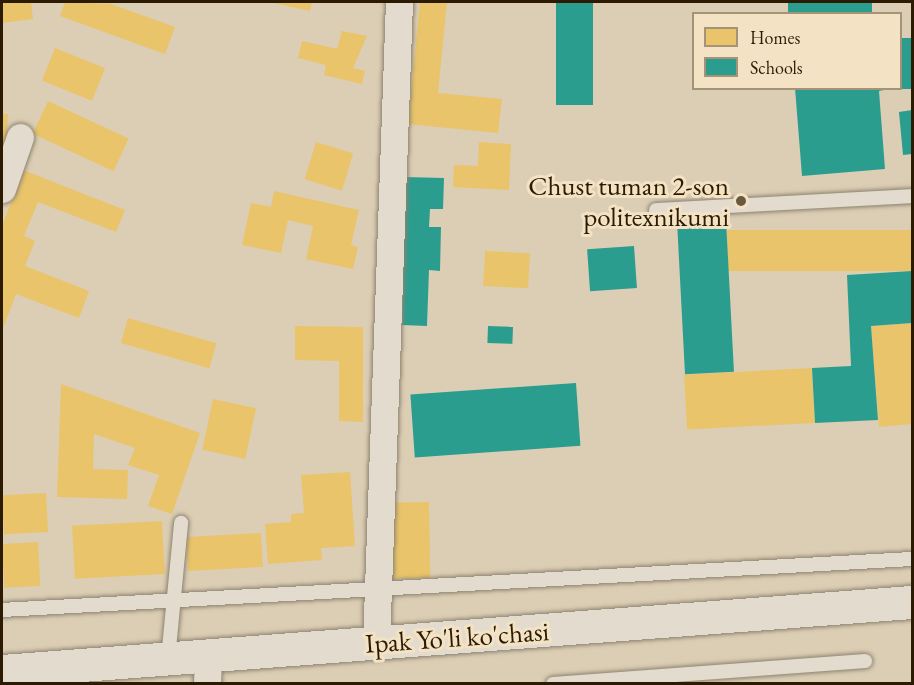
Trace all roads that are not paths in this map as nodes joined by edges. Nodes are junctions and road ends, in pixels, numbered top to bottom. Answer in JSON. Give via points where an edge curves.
{"nodes":[{"id":1,"x":399,"y":2,"type":"edge"},
{"id":2,"x":21,"y":137,"type":"dead end"},
{"id":3,"x":2,"y":189,"type":"edge"},
{"id":4,"x":912,"y":196,"type":"edge"},
{"id":5,"x":656,"y":210,"type":"dead end"},
{"id":6,"x":181,"y":523,"type":"dead end"},
{"id":7,"x":912,"y":558,"type":"edge"},
{"id":8,"x":378,"y":590,"type":"junction"},
{"id":9,"x":912,"y":602,"type":"edge"},
{"id":10,"x":170,"y":604,"type":"junction"},
{"id":11,"x":2,"y":610,"type":"edge"},
{"id":12,"x":376,"y":644,"type":"junction"},
{"id":13,"x":168,"y":659,"type":"junction"},
{"id":14,"x":865,"y":661,"type":"dead end"},
{"id":15,"x":2,"y":670,"type":"edge"},
{"id":16,"x":207,"y":670,"type":"edge"},
{"id":17,"x":553,"y":684,"type":"edge"}],
"edges":[{"from":1,"to":8,"type":"street"},
{"from":2,"to":3,"type":"street"},
{"from":4,"to":5,"type":"lane"},
{"from":6,"to":10,"type":"lane"},
{"from":7,"to":8,"type":"lane"},
{"from":8,"to":10,"type":"lane"},
{"from":8,"to":12,"type":"street"},
{"from":9,"to":12,"type":"main road","name":"Ipak Yo'li ko'chasi"},
{"from":10,"to":11,"type":"lane"},
{"from":10,"to":13,"type":"lane"},
{"from":12,"to":16,"type":"main road","name":"Ipak Yo'li ko'chasi"},
{"from":13,"to":15,"type":"main road","name":"Ipak Yo'li ko'chasi"},
{"from":13,"to":16,"type":"main road","name":"Ipak Yo'li ko'chasi"},
{"from":14,"to":17,"type":"lane"}]}
